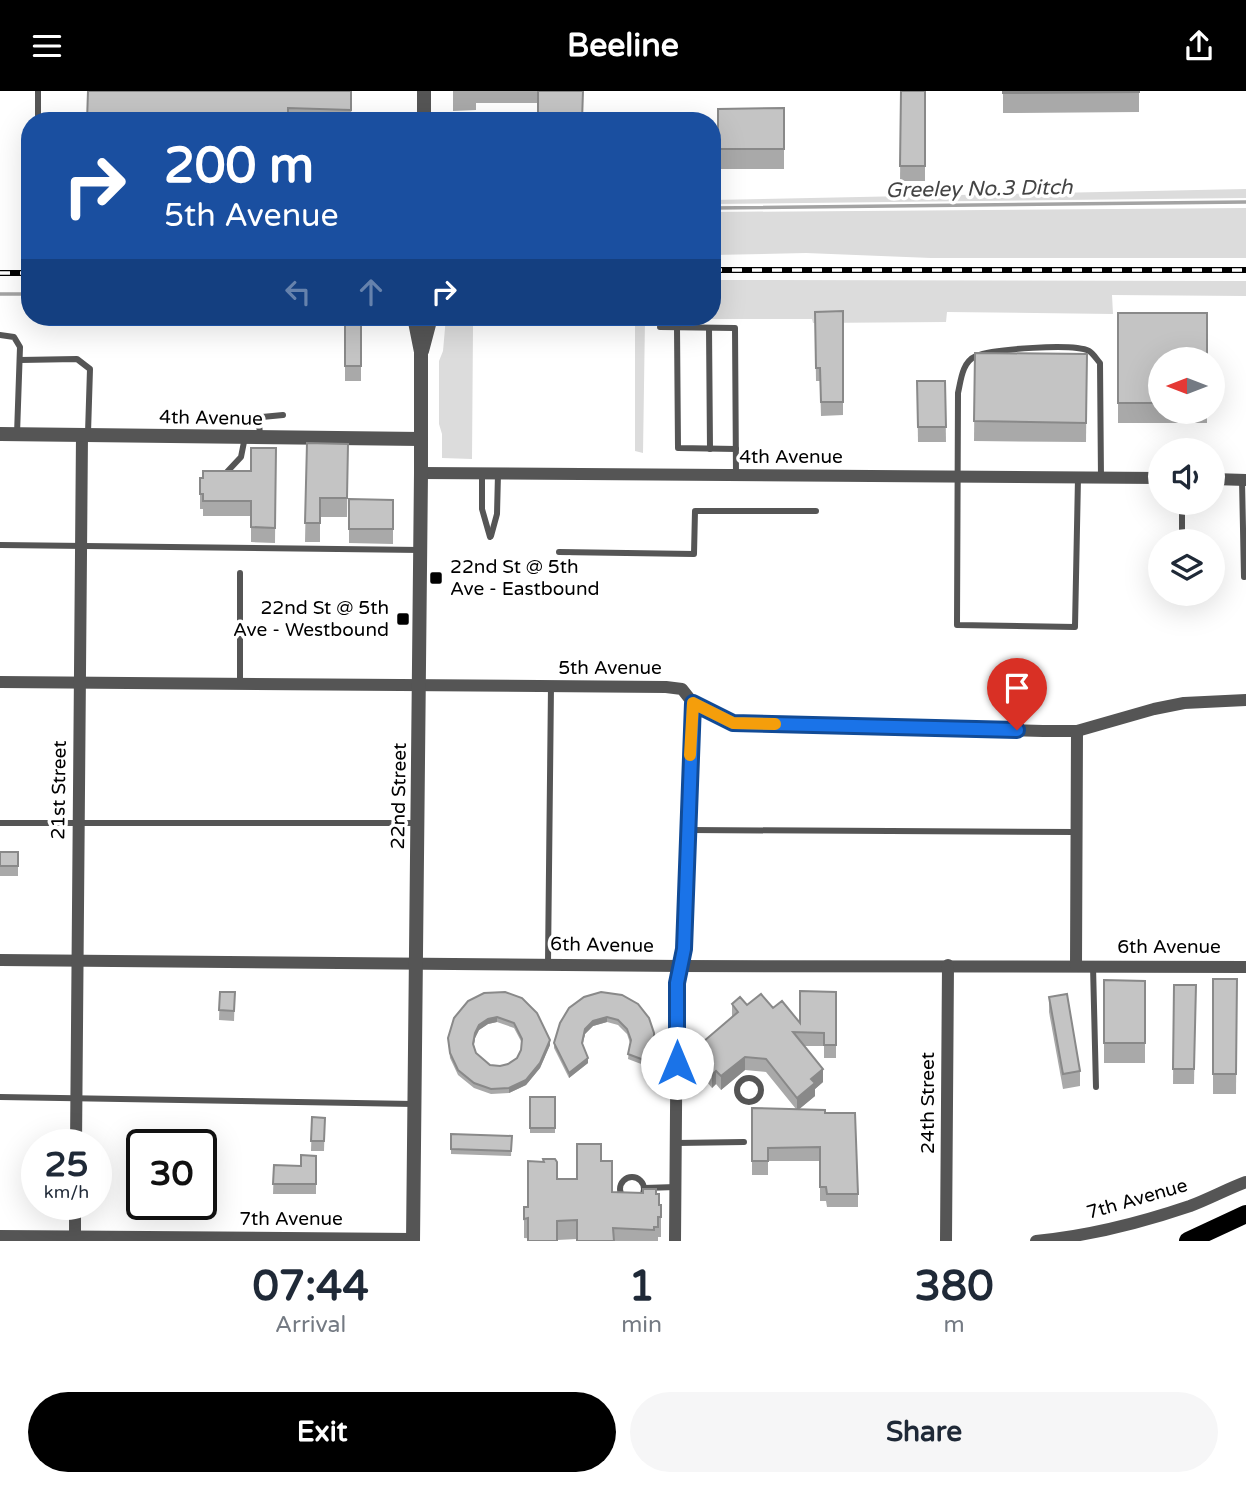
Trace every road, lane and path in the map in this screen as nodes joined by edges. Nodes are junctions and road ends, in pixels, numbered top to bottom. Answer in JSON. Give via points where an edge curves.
{"nodes":[{"id":1,"x":38,"y":91,"type":"edge"},
{"id":2,"x":424,"y":91,"type":"edge"},
{"id":3,"x":38,"y":112,"type":"edge"},
{"id":4,"x":424,"y":112,"type":"edge"},
{"id":5,"x":416,"y":326,"type":"edge"},
{"id":6,"x":428,"y":326,"type":"edge"},
{"id":7,"x":660,"y":327,"type":"dead end"},
{"id":8,"x":677,"y":328,"type":"junction"},
{"id":9,"x":709,"y":328,"type":"junction"},
{"id":10,"x":0,"y":335,"type":"edge"},
{"id":11,"x":421,"y":352,"type":"junction"},
{"id":12,"x":20,"y":359,"type":"junction"},
{"id":13,"x":282,"y":415,"type":"dead end"},
{"id":14,"x":0,"y":434,"type":"edge"},
{"id":15,"x":17,"y":434,"type":"junction"},
{"id":16,"x":85,"y":435,"type":"junction"},
{"id":17,"x":252,"y":437,"type":"junction"},
{"id":18,"x":421,"y":439,"type":"junction"},
{"id":19,"x":710,"y":449,"type":"junction"},
{"id":20,"x":736,"y":449,"type":"junction"},
{"id":21,"x":226,"y":473,"type":"edge"},
{"id":22,"x":421,"y":474,"type":"junction"},
{"id":23,"x":482,"y":474,"type":"junction"},
{"id":24,"x":498,"y":474,"type":"junction"},
{"id":25,"x":736,"y":476,"type":"junction"},
{"id":26,"x":956,"y":477,"type":"junction"},
{"id":27,"x":1078,"y":478,"type":"junction"},
{"id":28,"x":1148,"y":478,"type":"edge"},
{"id":29,"x":1101,"y":479,"type":"junction"},
{"id":30,"x":1225,"y":479,"type":"edge"},
{"id":31,"x":1244,"y":479,"type":"edge"},
{"id":32,"x":816,"y":511,"type":"dead end"},
{"id":33,"x":0,"y":545,"type":"edge"},
{"id":34,"x":81,"y":547,"type":"junction"},
{"id":35,"x":421,"y":550,"type":"junction"},
{"id":36,"x":559,"y":552,"type":"dead end"},
{"id":37,"x":240,"y":573,"type":"dead end"},
{"id":38,"x":1244,"y":577,"type":"dead end"},
{"id":39,"x":0,"y":682,"type":"edge"},
{"id":40,"x":80,"y":683,"type":"junction"},
{"id":41,"x":240,"y":685,"type":"junction"},
{"id":42,"x":420,"y":687,"type":"junction"},
{"id":43,"x":551,"y":687,"type":"junction"},
{"id":44,"x":1246,"y":700,"type":"edge"},
{"id":45,"x":693,"y":703,"type":"junction"},
{"id":46,"x":1077,"y":731,"type":"junction"},
{"id":47,"x":0,"y":823,"type":"edge"},
{"id":48,"x":418,"y":823,"type":"junction"},
{"id":49,"x":77,"y":825,"type":"junction"},
{"id":50,"x":690,"y":830,"type":"junction"},
{"id":51,"x":1076,"y":832,"type":"junction"},
{"id":52,"x":0,"y":960,"type":"edge"},
{"id":53,"x":77,"y":960,"type":"junction"},
{"id":54,"x":416,"y":963,"type":"junction"},
{"id":55,"x":548,"y":963,"type":"junction"},
{"id":56,"x":680,"y":965,"type":"junction"},
{"id":57,"x":948,"y":965,"type":"junction"},
{"id":58,"x":1076,"y":966,"type":"junction"},
{"id":59,"x":1093,"y":966,"type":"junction"},
{"id":60,"x":1246,"y":967,"type":"edge"},
{"id":61,"x":1096,"y":1087,"type":"dead end"},
{"id":62,"x":0,"y":1097,"type":"edge"},
{"id":63,"x":76,"y":1097,"type":"junction"},
{"id":64,"x":415,"y":1104,"type":"junction"},
{"id":65,"x":76,"y":1129,"type":"edge"},
{"id":66,"x":744,"y":1142,"type":"dead end"},
{"id":67,"x":677,"y":1143,"type":"junction"},
{"id":68,"x":1246,"y":1182,"type":"edge"},
{"id":69,"x":676,"y":1187,"type":"junction"},
{"id":70,"x":644,"y":1188,"type":"edge"},
{"id":71,"x":1246,"y":1214,"type":"edge"},
{"id":72,"x":75,"y":1220,"type":"edge"},
{"id":73,"x":0,"y":1236,"type":"edge"},
{"id":74,"x":75,"y":1239,"type":"edge"},
{"id":75,"x":413,"y":1240,"type":"edge"},
{"id":76,"x":674,"y":1241,"type":"edge"},
{"id":77,"x":946,"y":1241,"type":"edge"},
{"id":78,"x":1036,"y":1241,"type":"edge"},
{"id":79,"x":1188,"y":1241,"type":"edge"}],
"edges":[{"from":1,"to":3,"type":"lane"},
{"from":2,"to":4,"type":"street"},
{"from":5,"to":11,"type":"street","name":"22nd Street"},
{"from":6,"to":11,"type":"street","name":"22nd Street"},
{"from":7,"to":8,"type":"lane"},
{"from":8,"to":9,"type":"lane"},
{"from":8,"to":19,"type":"lane","via":[[678,448]]},
{"from":9,"to":19,"type":"lane"},
{"from":9,"to":20,"type":"lane","via":[[736,328]]},
{"from":10,"to":12,"type":"lane","via":[[18,341]]},
{"from":11,"to":18,"type":"street","name":"22nd Street"},
{"from":12,"to":15,"type":"lane"},
{"from":12,"to":16,"type":"lane","name":"21st Street","via":[[77,359],[90,369]]},
{"from":13,"to":17,"type":"lane","via":[[262,418]]},
{"from":14,"to":15,"type":"street","name":"4th Avenue"},
{"from":15,"to":16,"type":"street","name":"4th Avenue"},
{"from":16,"to":17,"type":"street","name":"4th Avenue"},
{"from":16,"to":34,"type":"street","name":"21st Street"},
{"from":17,"to":18,"type":"street","name":"4th Avenue"},
{"from":17,"to":21,"type":"lane"},
{"from":18,"to":22,"type":"street","name":"22nd Street"},
{"from":19,"to":20,"type":"lane"},
{"from":20,"to":25,"type":"lane"},
{"from":22,"to":23,"type":"street","name":"4th Avenue"},
{"from":22,"to":35,"type":"street","name":"22nd Street"},
{"from":23,"to":24,"type":"street","name":"4th Avenue"},
{"from":23,"to":24,"type":"lane","via":[[482,509],[490,537],[497,514]]},
{"from":24,"to":25,"type":"street","name":"4th Avenue"},
{"from":25,"to":26,"type":"street","name":"4th Avenue"},
{"from":26,"to":27,"type":"street","name":"4th Avenue"},
{"from":26,"to":27,"type":"lane","via":[[957,625],[1075,627]]},
{"from":26,"to":29,"type":"lane","via":[[963,369],[975,356],[1070,347],[1089,351],[1100,363]]},
{"from":27,"to":29,"type":"street","name":"4th Avenue"},
{"from":28,"to":29,"type":"street","name":"4th Avenue"},
{"from":30,"to":31,"type":"street"},
{"from":31,"to":38,"type":"lane"},
{"from":32,"to":36,"type":"lane","via":[[695,511],[695,554]]},
{"from":33,"to":34,"type":"lane"},
{"from":34,"to":35,"type":"lane"},
{"from":34,"to":40,"type":"street","name":"21st Street"},
{"from":35,"to":42,"type":"street","name":"22nd Street"},
{"from":37,"to":41,"type":"lane"},
{"from":39,"to":40,"type":"street","name":"5th Avenue"},
{"from":40,"to":41,"type":"street","name":"5th Avenue"},
{"from":40,"to":49,"type":"street","name":"21st Street"},
{"from":41,"to":42,"type":"street","name":"5th Avenue"},
{"from":42,"to":43,"type":"street","name":"5th Avenue"},
{"from":42,"to":48,"type":"street","name":"22nd Street"},
{"from":43,"to":45,"type":"street","name":"5th Avenue","via":[[666,687],[682,689]]},
{"from":43,"to":55,"type":"lane"},
{"from":44,"to":46,"type":"street","name":"5th Avenue","via":[[1174,705]]},
{"from":45,"to":46,"type":"street","name":"5th Avenue","via":[[733,723]]},
{"from":45,"to":50,"type":"street"},
{"from":46,"to":51,"type":"street"},
{"from":47,"to":49,"type":"lane"},
{"from":48,"to":49,"type":"lane"},
{"from":48,"to":54,"type":"street","name":"22nd Street"},
{"from":49,"to":53,"type":"street","name":"21st Street"},
{"from":50,"to":51,"type":"lane"},
{"from":50,"to":56,"type":"street"},
{"from":51,"to":58,"type":"street"},
{"from":52,"to":53,"type":"street","name":"6th Avenue"},
{"from":53,"to":54,"type":"street","name":"6th Avenue"},
{"from":53,"to":63,"type":"street","name":"21st Street"},
{"from":54,"to":55,"type":"street","name":"6th Avenue"},
{"from":54,"to":64,"type":"street","name":"22nd Street"},
{"from":55,"to":56,"type":"street","name":"6th Avenue"},
{"from":56,"to":57,"type":"street","name":"6th Avenue"},
{"from":56,"to":67,"type":"street"},
{"from":57,"to":58,"type":"street","name":"6th Avenue"},
{"from":57,"to":77,"type":"street","name":"24th Street"},
{"from":58,"to":59,"type":"street","name":"6th Avenue"},
{"from":59,"to":60,"type":"street","name":"6th Avenue"},
{"from":59,"to":61,"type":"lane"},
{"from":62,"to":63,"type":"lane"},
{"from":63,"to":64,"type":"lane"},
{"from":63,"to":65,"type":"street","name":"21st Street"},
{"from":64,"to":75,"type":"street","name":"22nd Street"},
{"from":66,"to":67,"type":"lane"},
{"from":67,"to":69,"type":"street"},
{"from":68,"to":78,"type":"street","name":"7th Avenue","via":[[1125,1226]]},
{"from":69,"to":70,"type":"lane"},
{"from":69,"to":76,"type":"street"},
{"from":71,"to":79,"type":"main road"},
{"from":72,"to":74,"type":"street"},
{"from":73,"to":74,"type":"street","name":"7th Avenue"},
{"from":74,"to":75,"type":"street","name":"7th Avenue"}]}
